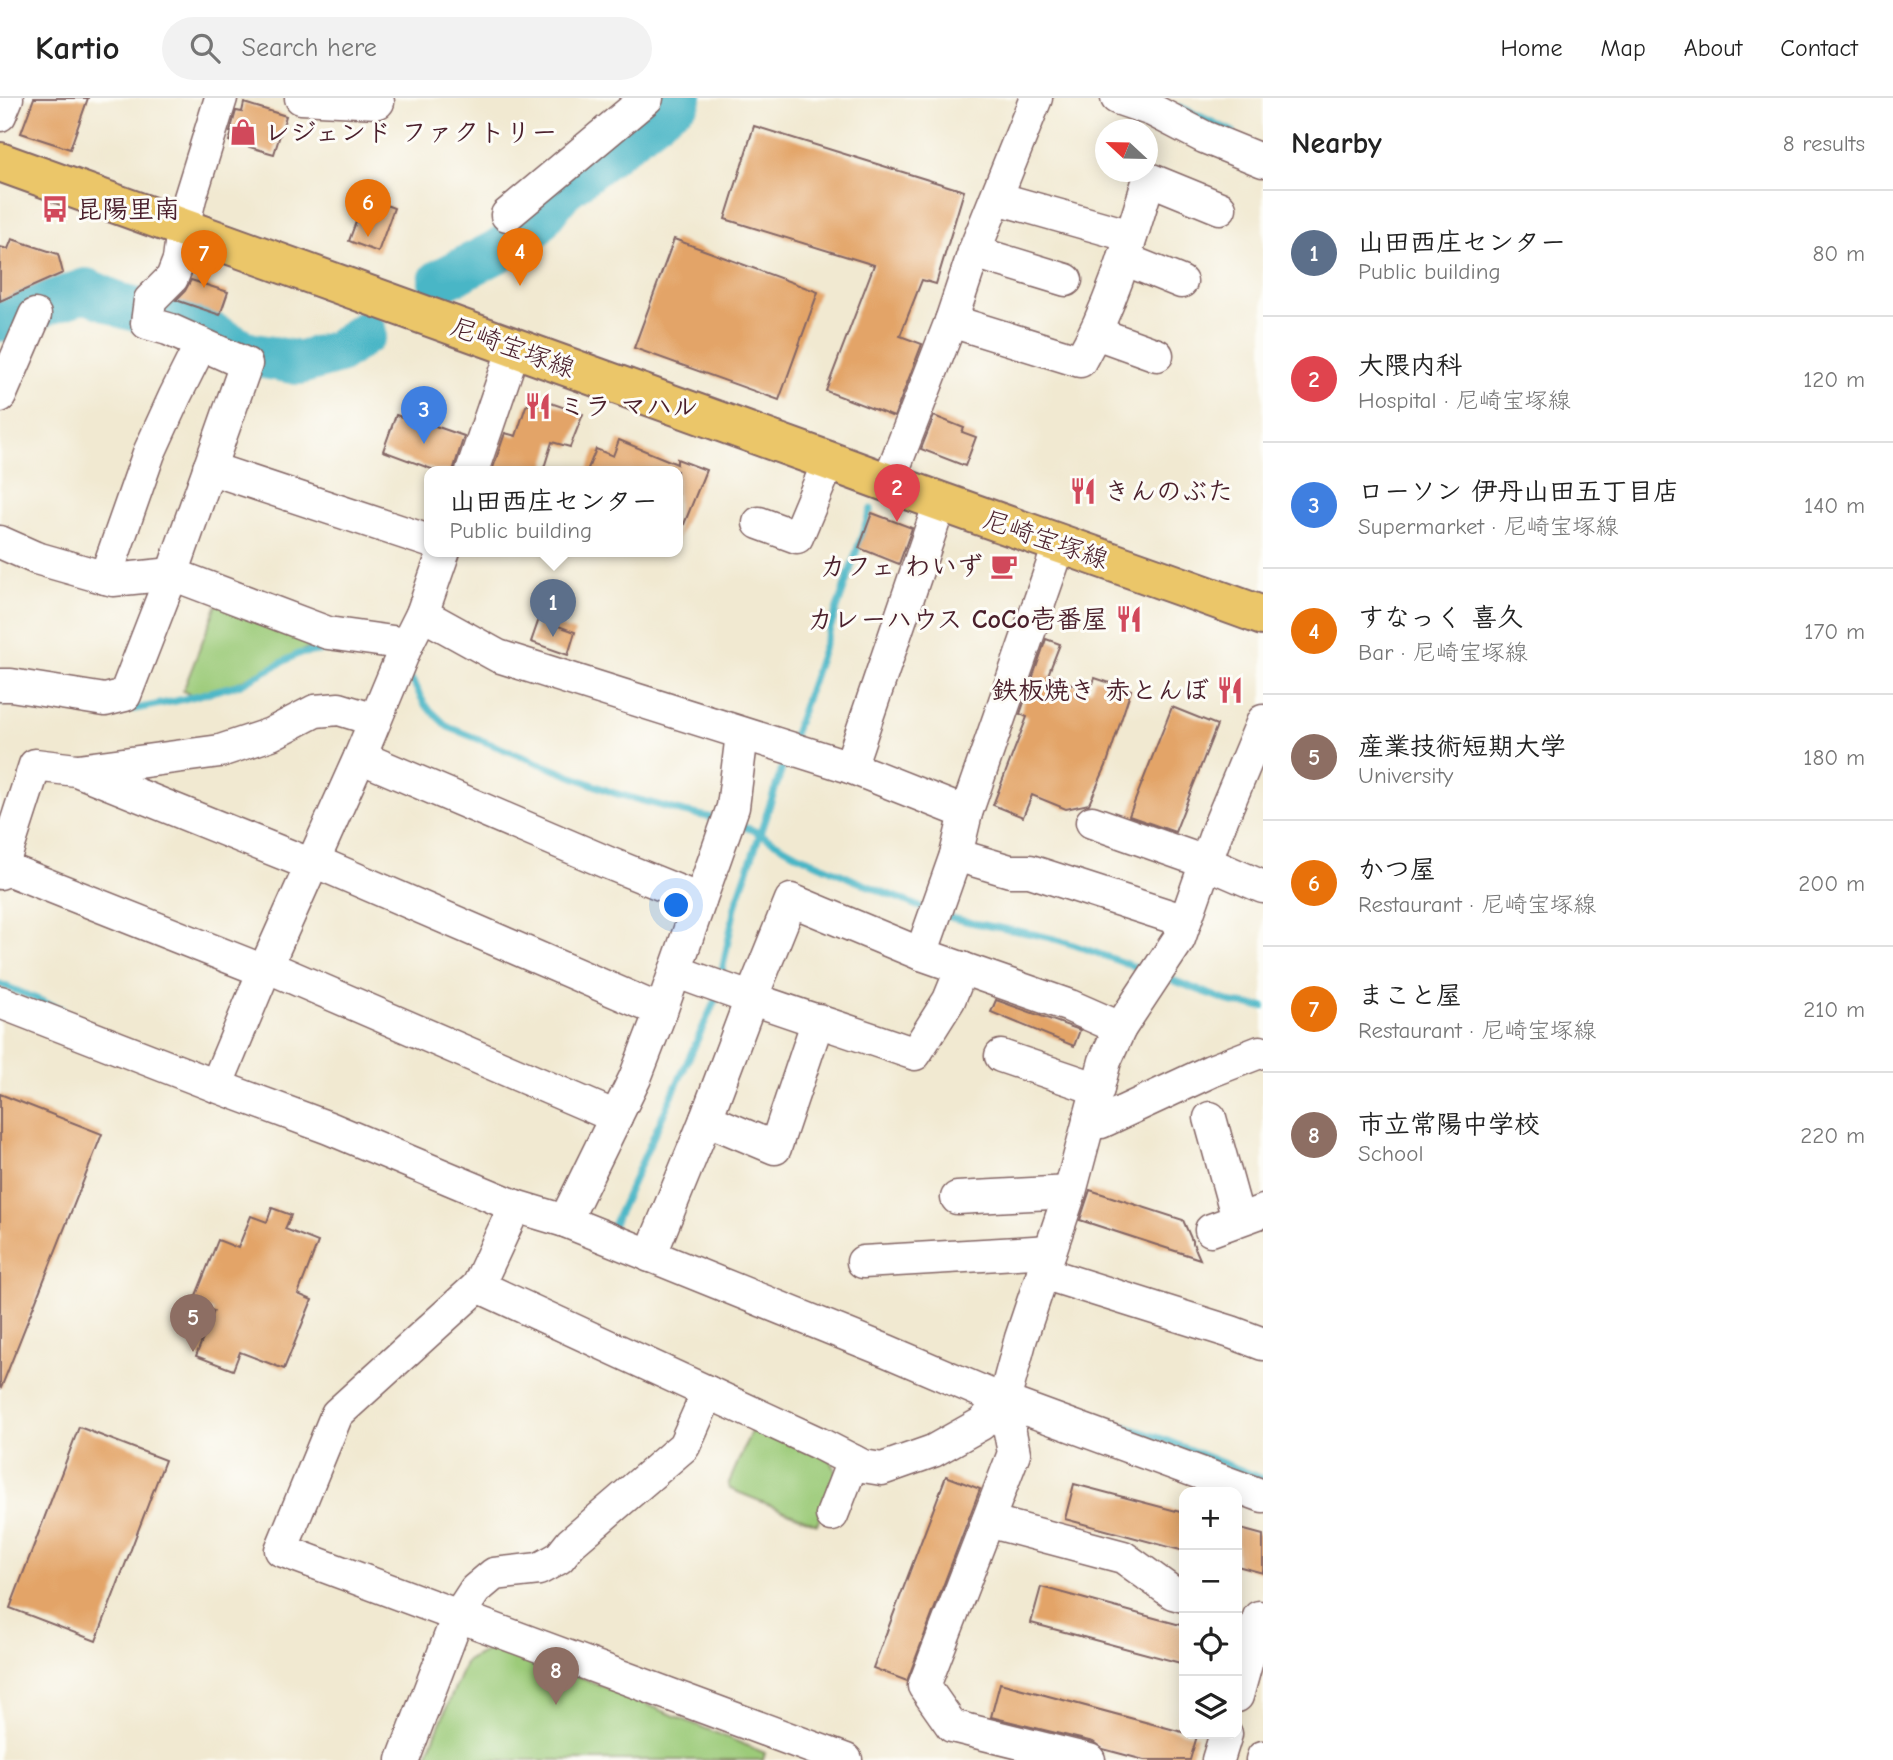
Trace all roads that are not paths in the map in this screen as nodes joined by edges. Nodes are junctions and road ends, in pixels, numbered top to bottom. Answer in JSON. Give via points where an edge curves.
{"nodes":[{"id":1,"x":7,"y":98,"type":"edge"},
{"id":2,"x":221,"y":98,"type":"edge"},
{"id":3,"x":301,"y":98,"type":"edge"},
{"id":4,"x":647,"y":98,"type":"edge"},
{"id":5,"x":1036,"y":98,"type":"edge"},
{"id":6,"x":1117,"y":98,"type":"edge"},
{"id":7,"x":378,"y":102,"type":"dead end"},
{"id":8,"x":0,"y":115,"type":"edge"},
{"id":9,"x":1263,"y":161,"type":"edge"},
{"id":10,"x":0,"y":162,"type":"edge"},
{"id":11,"x":997,"y":198,"type":"junction"},
{"id":12,"x":1220,"y":208,"type":"dead end"},
{"id":13,"x":507,"y":215,"type":"dead end"},
{"id":14,"x":183,"y":228,"type":"junction"},
{"id":15,"x":1128,"y":248,"type":"junction"},
{"id":16,"x":974,"y":253,"type":"junction"},
{"id":17,"x":1066,"y":281,"type":"dead end"},
{"id":18,"x":1181,"y":282,"type":"dead end"},
{"id":19,"x":35,"y":315,"type":"dead end"},
{"id":20,"x":951,"y":321,"type":"junction"},
{"id":21,"x":1096,"y":333,"type":"junction"},
{"id":22,"x":201,"y":344,"type":"junction"},
{"id":23,"x":514,"y":348,"type":"junction"},
{"id":24,"x":1157,"y":355,"type":"dead end"},
{"id":25,"x":4,"y":377,"type":"edge"},
{"id":26,"x":829,"y":461,"type":"junction"},
{"id":27,"x":474,"y":466,"type":"edge"},
{"id":28,"x":209,"y":468,"type":"junction"},
{"id":29,"x":888,"y":483,"type":"junction"},
{"id":30,"x":940,"y":503,"type":"junction"},
{"id":31,"x":759,"y":523,"type":"dead end"},
{"id":32,"x":424,"y":539,"type":"edge"},
{"id":33,"x":0,"y":542,"type":"edge"},
{"id":34,"x":1060,"y":543,"type":"junction"},
{"id":35,"x":442,"y":557,"type":"edge"},
{"id":36,"x":172,"y":575,"type":"junction"},
{"id":37,"x":105,"y":578,"type":"junction"},
{"id":38,"x":422,"y":614,"type":"junction"},
{"id":39,"x":1263,"y":616,"type":"edge"},
{"id":40,"x":400,"y":659,"type":"junction"},
{"id":41,"x":0,"y":685,"type":"edge"},
{"id":42,"x":375,"y":720,"type":"junction"},
{"id":43,"x":1263,"y":721,"type":"edge"},
{"id":44,"x":742,"y":734,"type":"junction"},
{"id":45,"x":360,"y":757,"type":"junction"},
{"id":46,"x":850,"y":767,"type":"junction"},
{"id":47,"x":76,"y":770,"type":"junction"},
{"id":48,"x":966,"y":813,"type":"junction"},
{"id":49,"x":1092,"y":822,"type":"dead end"},
{"id":50,"x":956,"y":855,"type":"junction"},
{"id":51,"x":1205,"y":862,"type":"junction"},
{"id":52,"x":313,"y":863,"type":"junction"},
{"id":53,"x":1,"y":870,"type":"edge"},
{"id":54,"x":1263,"y":887,"type":"edge"},
{"id":55,"x":700,"y":900,"type":"junction"},
{"id":56,"x":1185,"y":921,"type":"junction"},
{"id":57,"x":921,"y":954,"type":"junction"},
{"id":58,"x":962,"y":968,"type":"junction"},
{"id":59,"x":265,"y":969,"type":"junction"},
{"id":60,"x":675,"y":971,"type":"junction"},
{"id":61,"x":751,"y":999,"type":"junction"},
{"id":62,"x":0,"y":1002,"type":"edge"},
{"id":63,"x":661,"y":1011,"type":"junction"},
{"id":64,"x":818,"y":1020,"type":"junction"},
{"id":65,"x":1120,"y":1028,"type":"junction"},
{"id":66,"x":1260,"y":1052,"type":"dead end"},
{"id":67,"x":1001,"y":1056,"type":"dead end"},
{"id":68,"x":216,"y":1086,"type":"junction"},
{"id":69,"x":1098,"y":1088,"type":"junction"},
{"id":70,"x":616,"y":1117,"type":"junction"},
{"id":71,"x":1210,"y":1118,"type":"dead end"},
{"id":72,"x":706,"y":1119,"type":"junction"},
{"id":73,"x":1089,"y":1119,"type":"junction"},
{"id":74,"x":1070,"y":1192,"type":"junction"},
{"id":75,"x":957,"y":1198,"type":"dead end"},
{"id":76,"x":516,"y":1206,"type":"junction"},
{"id":77,"x":1237,"y":1220,"type":"edge"},
{"id":78,"x":565,"y":1221,"type":"junction"},
{"id":79,"x":650,"y":1256,"type":"junction"},
{"id":80,"x":863,"y":1262,"type":"dead end"},
{"id":81,"x":1047,"y":1262,"type":"junction"},
{"id":82,"x":478,"y":1286,"type":"junction"},
{"id":83,"x":1263,"y":1344,"type":"edge"},
{"id":84,"x":708,"y":1392,"type":"junction"},
{"id":85,"x":1004,"y":1401,"type":"junction"},
{"id":86,"x":853,"y":1461,"type":"junction"},
{"id":87,"x":1263,"y":1496,"type":"edge"},
{"id":88,"x":832,"y":1515,"type":"dead end"},
{"id":89,"x":988,"y":1521,"type":"junction"},
{"id":90,"x":1179,"y":1595,"type":"edge"},
{"id":91,"x":1253,"y":1615,"type":"edge"},
{"id":92,"x":458,"y":1616,"type":"junction"},
{"id":93,"x":1241,"y":1676,"type":"edge"},
{"id":94,"x":1224,"y":1739,"type":"edge"},
{"id":95,"x":801,"y":1752,"type":"edge"},
{"id":96,"x":403,"y":1760,"type":"edge"},
{"id":97,"x":846,"y":1760,"type":"edge"},
{"id":98,"x":1089,"y":1760,"type":"edge"},
{"id":99,"x":1218,"y":1760,"type":"edge"}],
"edges":[{"from":1,"to":8,"type":"street"},
{"from":2,"to":14,"type":"street"},
{"from":3,"to":7,"type":"street"},
{"from":4,"to":13,"type":"street"},
{"from":5,"to":11,"type":"street"},
{"from":6,"to":9,"type":"street"},
{"from":10,"to":14,"type":"main road","name":"尼崎宝塚線"},
{"from":11,"to":15,"type":"street"},
{"from":11,"to":16,"type":"street"},
{"from":12,"to":15,"type":"street","via":[[1149,178]]},
{"from":14,"to":22,"type":"street","via":[[173,278],[150,300],[147,323]]},
{"from":14,"to":23,"type":"main road","name":"尼崎宝塚線"},
{"from":15,"to":18,"type":"street"},
{"from":15,"to":21,"type":"street"},
{"from":16,"to":17,"type":"street"},
{"from":16,"to":20,"type":"street"},
{"from":19,"to":25,"type":"street"},
{"from":20,"to":21,"type":"street","via":[[1080,362]]},
{"from":20,"to":29,"type":"street"},
{"from":21,"to":24,"type":"street"},
{"from":22,"to":28,"type":"street","via":[[246,365]]},
{"from":22,"to":37,"type":"street","via":[[149,453]]},
{"from":23,"to":26,"type":"main road","name":"尼崎宝塚線"},
{"from":23,"to":27,"type":"street"},
{"from":26,"to":29,"type":"main road","name":"尼崎宝塚線"},
{"from":26,"to":31,"type":"street","via":[[797,537]]},
{"from":28,"to":32,"type":"street"},
{"from":28,"to":36,"type":"street"},
{"from":29,"to":30,"type":"main road","name":"尼崎宝塚線"},
{"from":30,"to":34,"type":"main road","name":"尼崎宝塚線"},
{"from":30,"to":46,"type":"street"},
{"from":33,"to":37,"type":"street"},
{"from":34,"to":39,"type":"main road","name":"尼崎宝塚線"},
{"from":34,"to":48,"type":"street"},
{"from":35,"to":38,"type":"street"},
{"from":36,"to":37,"type":"street"},
{"from":36,"to":40,"type":"street"},
{"from":36,"to":41,"type":"street","via":[[125,695],[105,699]]},
{"from":38,"to":40,"type":"street"},
{"from":38,"to":44,"type":"street","via":[[498,656]]},
{"from":40,"to":42,"type":"street"},
{"from":42,"to":45,"type":"street"},
{"from":42,"to":47,"type":"street","via":[[339,709],[315,711],[271,734],[220,751]]},
{"from":43,"to":51,"type":"street"},
{"from":44,"to":46,"type":"street"},
{"from":44,"to":55,"type":"street","via":[[733,807]]},
{"from":45,"to":52,"type":"street"},
{"from":45,"to":55,"type":"street"},
{"from":46,"to":48,"type":"street"},
{"from":47,"to":52,"type":"street"},
{"from":47,"to":53,"type":"street","via":[[35,765]]},
{"from":48,"to":50,"type":"street"},
{"from":49,"to":51,"type":"street"},
{"from":50,"to":56,"type":"street","via":[[1010,871],[1030,870]]},
{"from":50,"to":57,"type":"street"},
{"from":51,"to":54,"type":"street"},
{"from":51,"to":56,"type":"street"},
{"from":52,"to":59,"type":"street"},
{"from":52,"to":63,"type":"street"},
{"from":53,"to":59,"type":"street"},
{"from":55,"to":60,"type":"street"},
{"from":56,"to":65,"type":"street"},
{"from":57,"to":58,"type":"street"},
{"from":57,"to":61,"type":"street","via":[[791,900]]},
{"from":58,"to":64,"type":"street","via":[[949,1000],[915,1054]]},
{"from":58,"to":65,"type":"street"},
{"from":59,"to":68,"type":"street"},
{"from":59,"to":70,"type":"street"},
{"from":60,"to":61,"type":"street"},
{"from":60,"to":63,"type":"street"},
{"from":61,"to":64,"type":"street"},
{"from":61,"to":72,"type":"street"},
{"from":62,"to":68,"type":"street"},
{"from":63,"to":70,"type":"street"},
{"from":64,"to":72,"type":"street","via":[[775,1148]]},
{"from":65,"to":69,"type":"street"},
{"from":66,"to":73,"type":"street","via":[[1208,1061],[1101,1122]]},
{"from":67,"to":69,"type":"street"},
{"from":68,"to":76,"type":"street"},
{"from":69,"to":73,"type":"street"},
{"from":70,"to":78,"type":"street"},
{"from":71,"to":77,"type":"street"},
{"from":72,"to":79,"type":"street"},
{"from":73,"to":74,"type":"street"},
{"from":74,"to":75,"type":"street"},
{"from":74,"to":81,"type":"street"},
{"from":76,"to":78,"type":"street"},
{"from":76,"to":82,"type":"street"},
{"from":78,"to":79,"type":"street"},
{"from":79,"to":85,"type":"street"},
{"from":80,"to":81,"type":"street"},
{"from":81,"to":83,"type":"street"},
{"from":81,"to":85,"type":"street"},
{"from":82,"to":84,"type":"street"},
{"from":82,"to":92,"type":"street","via":[[337,1414],[281,1550]]},
{"from":84,"to":86,"type":"street"},
{"from":84,"to":92,"type":"street","via":[[684,1446],[559,1558],[539,1569],[494,1574],[475,1590]]},
{"from":85,"to":86,"type":"street","via":[[982,1424],[933,1451],[882,1469]]},
{"from":85,"to":87,"type":"street"},
{"from":85,"to":89,"type":"street","via":[[1014,1453]]},
{"from":86,"to":88,"type":"street"},
{"from":89,"to":90,"type":"street","via":[[1123,1557]]},
{"from":89,"to":98,"type":"street","via":[[924,1686],[952,1726]]},
{"from":91,"to":93,"type":"street"},
{"from":92,"to":95,"type":"street"},
{"from":92,"to":96,"type":"street"},
{"from":94,"to":99,"type":"street"},
{"from":95,"to":97,"type":"street"}]}
